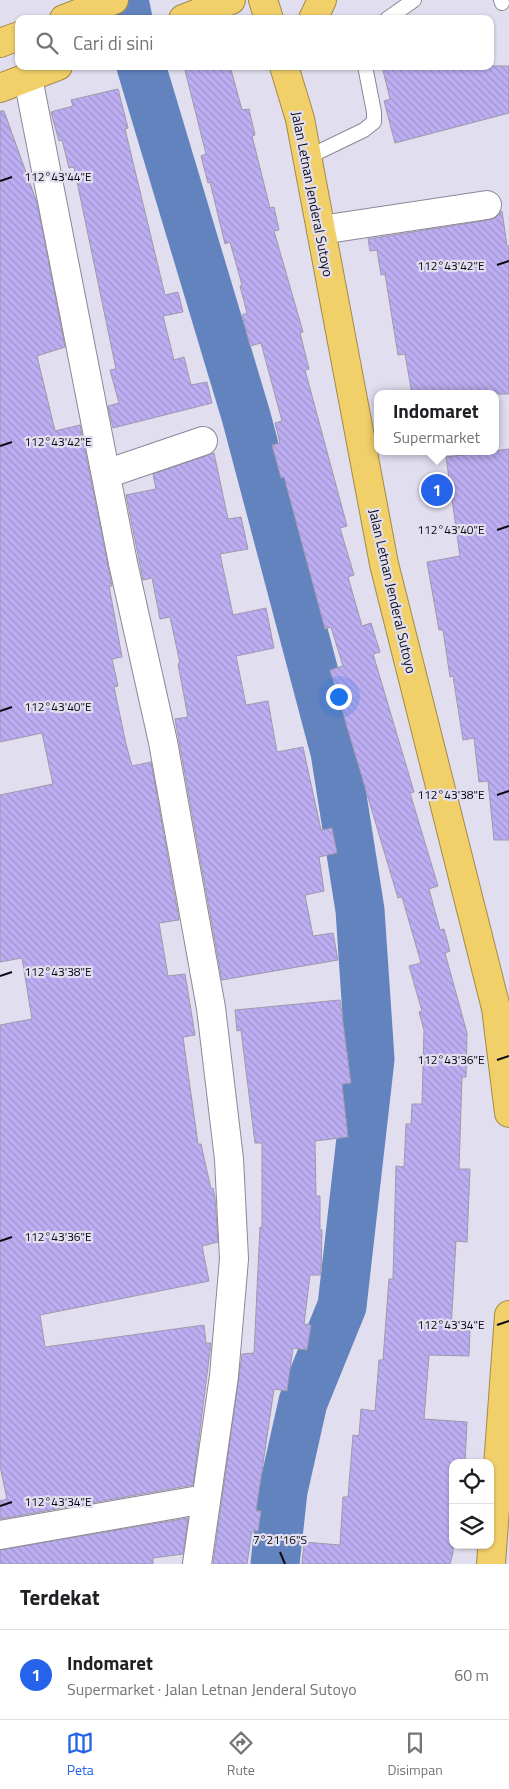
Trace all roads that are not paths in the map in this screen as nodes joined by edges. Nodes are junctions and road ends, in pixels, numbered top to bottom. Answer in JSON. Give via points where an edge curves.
{"nodes":[{"id":1,"x":114,"y":0,"type":"edge"},
{"id":2,"x":263,"y":0,"type":"edge"},
{"id":3,"x":322,"y":0,"type":"edge"},
{"id":4,"x":414,"y":0,"type":"edge"},
{"id":5,"x":218,"y":3,"type":"edge"},
{"id":6,"x":75,"y":15,"type":"edge"},
{"id":7,"x":192,"y":15,"type":"edge"},
{"id":8,"x":268,"y":15,"type":"edge"},
{"id":9,"x":315,"y":15,"type":"edge"},
{"id":10,"x":393,"y":15,"type":"edge"},
{"id":11,"x":15,"y":37,"type":"edge"},
{"id":12,"x":0,"y":43,"type":"edge"},
{"id":13,"x":48,"y":70,"type":"edge"},
{"id":14,"x":269,"y":70,"type":"edge"},
{"id":15,"x":285,"y":70,"type":"edge"},
{"id":16,"x":300,"y":70,"type":"edge"},
{"id":17,"x":366,"y":70,"type":"edge"},
{"id":18,"x":28,"y":78,"type":"junction"},
{"id":19,"x":0,"y":88,"type":"edge"},
{"id":20,"x":300,"y":119,"type":"junction"},
{"id":21,"x":308,"y":157,"type":"junction"},
{"id":22,"x":487,"y":205,"type":"dead end"},
{"id":23,"x":321,"y":230,"type":"junction"},
{"id":24,"x":203,"y":441,"type":"dead end"},
{"id":25,"x":106,"y":474,"type":"junction"},
{"id":26,"x":509,"y":1113,"type":"edge"},
{"id":27,"x":509,"y":1314,"type":"edge"},
{"id":28,"x":505,"y":1430,"type":"edge"},
{"id":29,"x":206,"y":1499,"type":"junction"},
{"id":30,"x":0,"y":1535,"type":"edge"},
{"id":31,"x":197,"y":1564,"type":"edge"},
{"id":32,"x":491,"y":1564,"type":"edge"}],
"edges":[{"from":1,"to":6,"type":"highway"},
{"from":2,"to":8,"type":"highway"},
{"from":3,"to":9,"type":"highway"},
{"from":4,"to":10,"type":"lane"},
{"from":5,"to":7,"type":"highway"},
{"from":11,"to":12,"type":"highway"},
{"from":13,"to":18,"type":"highway"},
{"from":14,"to":20,"type":"highway","via":[[285,90]]},
{"from":15,"to":20,"type":"highway","name":"Jalan Letnan Jenderal Sutoyo"},
{"from":16,"to":20,"type":"highway"},
{"from":17,"to":21,"type":"lane","via":[[374,122]]},
{"from":18,"to":19,"type":"highway"},
{"from":18,"to":25,"type":"street"},
{"from":20,"to":21,"type":"highway","name":"Jalan Letnan Jenderal Sutoyo"},
{"from":21,"to":23,"type":"highway","name":"Jalan Letnan Jenderal Sutoyo"},
{"from":22,"to":23,"type":"street"},
{"from":23,"to":26,"type":"highway","name":"Jalan Letnan Jenderal Sutoyo","via":[[384,564],[496,1008]]},
{"from":24,"to":25,"type":"street"},
{"from":25,"to":29,"type":"street","via":[[163,742],[207,989],[229,1159],[234,1259],[224,1376]]},
{"from":27,"to":28,"type":"highway"},
{"from":28,"to":32,"type":"highway"},
{"from":29,"to":30,"type":"street"},
{"from":29,"to":31,"type":"street"}]}
